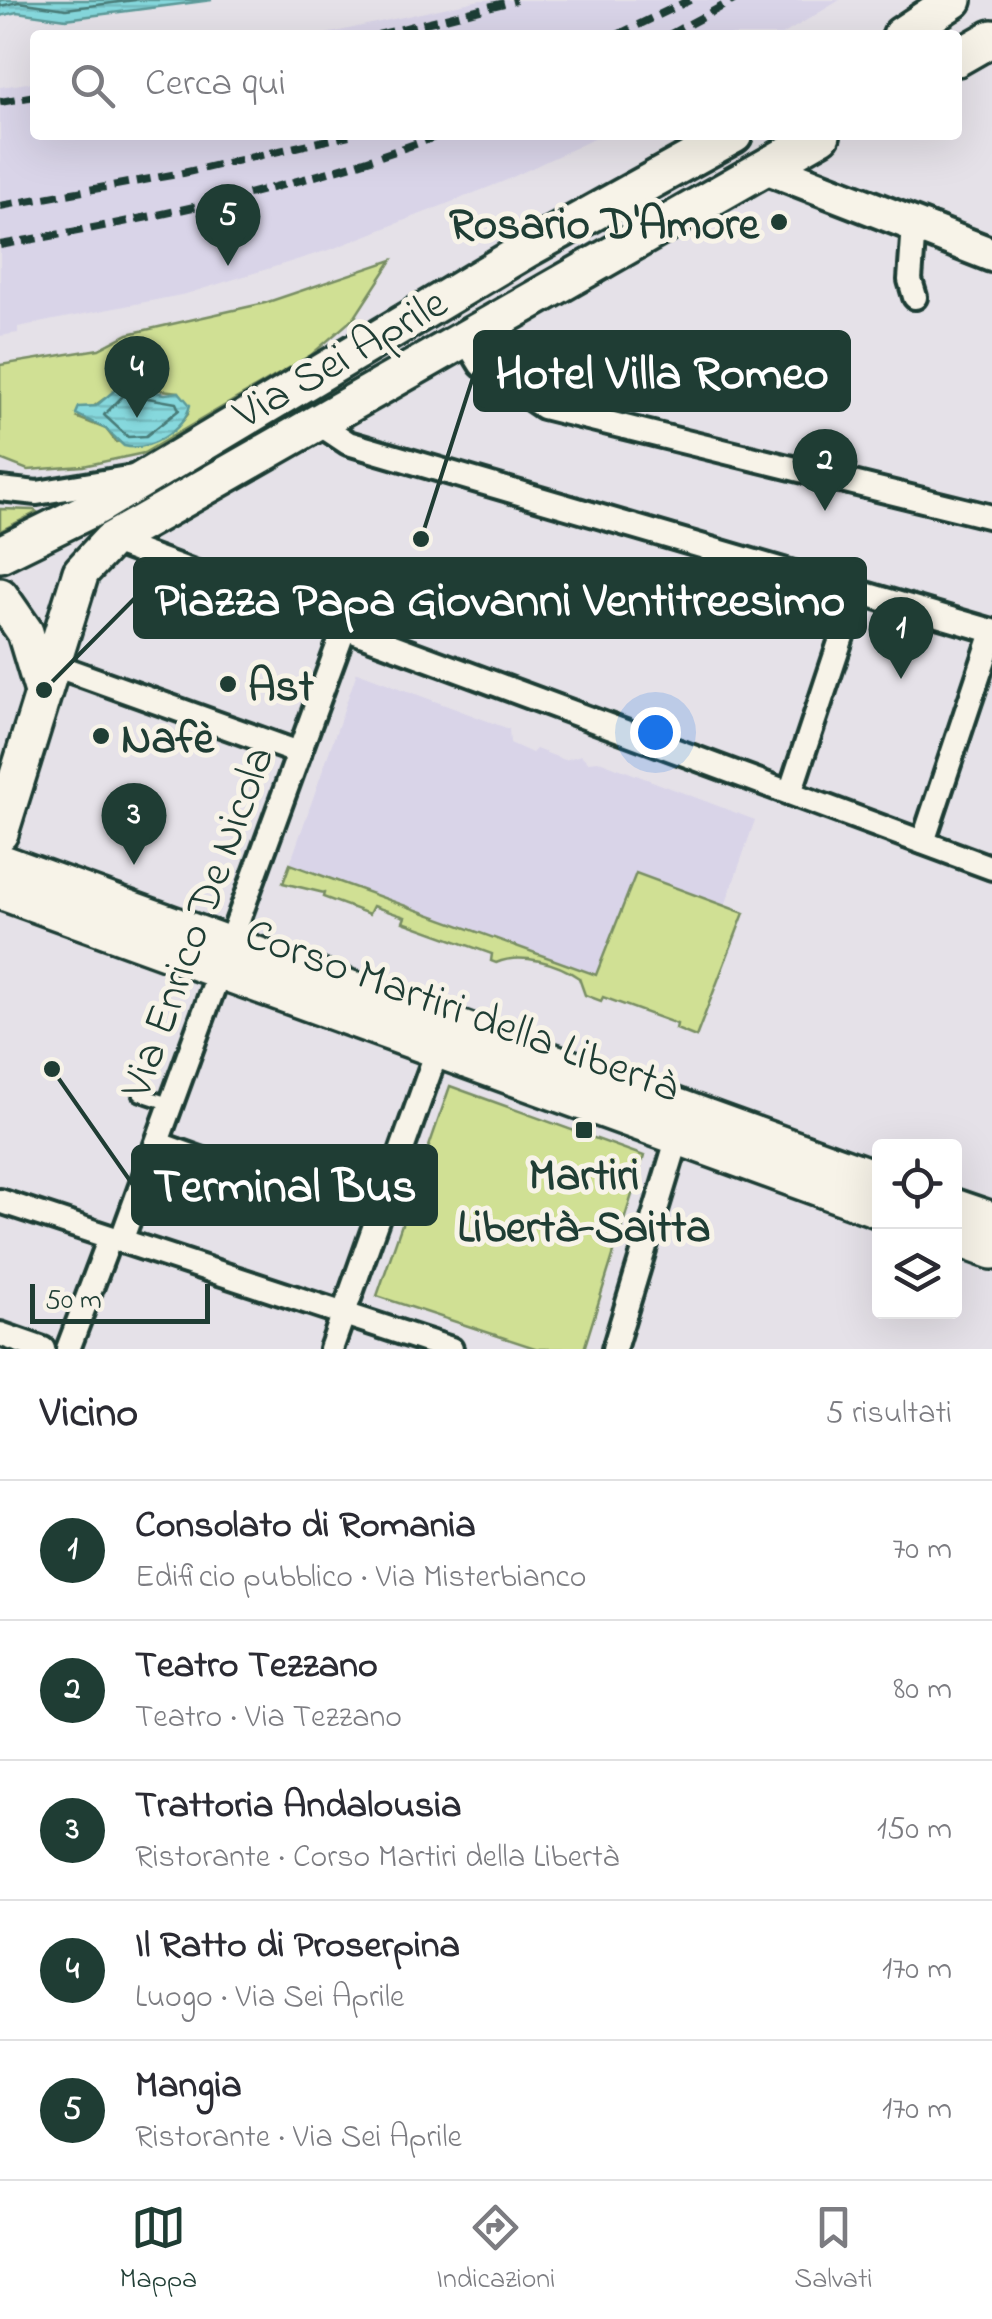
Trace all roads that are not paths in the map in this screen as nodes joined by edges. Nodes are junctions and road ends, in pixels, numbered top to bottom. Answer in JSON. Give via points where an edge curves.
{"nodes":[{"id":1,"x":954,"y":0,"type":"edge"},
{"id":2,"x":909,"y":30,"type":"edge"},
{"id":3,"x":725,"y":140,"type":"edge"},
{"id":4,"x":813,"y":140,"type":"edge"},
{"id":5,"x":766,"y":167,"type":"junction"},
{"id":6,"x":914,"y":225,"type":"junction"},
{"id":7,"x":992,"y":255,"type":"edge"},
{"id":8,"x":915,"y":297,"type":"dead end"},
{"id":9,"x":466,"y":338,"type":"junction"},
{"id":10,"x":318,"y":423,"type":"junction"},
{"id":11,"x":151,"y":474,"type":"junction"},
{"id":12,"x":0,"y":489,"type":"edge"},
{"id":13,"x":992,"y":517,"type":"edge"},
{"id":14,"x":110,"y":541,"type":"junction"},
{"id":15,"x":0,"y":554,"type":"edge"},
{"id":16,"x":857,"y":591,"type":"junction"},
{"id":17,"x":0,"y":596,"type":"edge"},
{"id":18,"x":345,"y":628,"type":"junction"},
{"id":19,"x":992,"y":633,"type":"edge"},
{"id":20,"x":44,"y":672,"type":"junction"},
{"id":21,"x":298,"y":753,"type":"junction"},
{"id":22,"x":790,"y":793,"type":"junction"},
{"id":23,"x":3,"y":813,"type":"edge"},
{"id":24,"x":923,"y":842,"type":"junction"},
{"id":25,"x":992,"y":868,"type":"edge"},
{"id":26,"x":9,"y":880,"type":"edge"},
{"id":27,"x":224,"y":957,"type":"junction"},
{"id":28,"x":442,"y":1037,"type":"junction"},
{"id":29,"x":140,"y":1094,"type":"dead end"},
{"id":30,"x":170,"y":1104,"type":"junction"},
{"id":31,"x":678,"y":1137,"type":"junction"},
{"id":32,"x":158,"y":1138,"type":"junction"},
{"id":33,"x":872,"y":1177,"type":"edge"},
{"id":34,"x":303,"y":1190,"type":"dead end"},
{"id":35,"x":0,"y":1201,"type":"edge"},
{"id":36,"x":872,"y":1207,"type":"edge"},
{"id":37,"x":962,"y":1210,"type":"edge"},
{"id":38,"x":992,"y":1220,"type":"edge"},
{"id":39,"x":115,"y":1240,"type":"junction"},
{"id":40,"x":962,"y":1240,"type":"edge"},
{"id":41,"x":992,"y":1250,"type":"edge"},
{"id":42,"x":344,"y":1314,"type":"junction"},
{"id":43,"x":0,"y":1334,"type":"edge"},
{"id":44,"x":43,"y":1349,"type":"edge"},
{"id":45,"x":68,"y":1349,"type":"edge"},
{"id":46,"x":332,"y":1349,"type":"edge"},
{"id":47,"x":451,"y":1349,"type":"edge"},
{"id":48,"x":614,"y":1349,"type":"edge"}],
"edges":[{"from":1,"to":2,"type":"main road"},
{"from":3,"to":11,"type":"main road","name":"Via Sei Aprile"},
{"from":4,"to":5,"type":"main road","name":"Via Sei Aprile"},
{"from":5,"to":6,"type":"main road"},
{"from":5,"to":9,"type":"main road","name":"Via Sei Aprile"},
{"from":6,"to":7,"type":"main road"},
{"from":6,"to":8,"type":"street"},
{"from":9,"to":10,"type":"main road","name":"Via Sei Aprile"},
{"from":9,"to":13,"type":"street","via":[[481,365],[543,406]]},
{"from":10,"to":14,"type":"main road","name":"Via Sei Aprile"},
{"from":10,"to":16,"type":"street","via":[[348,442]]},
{"from":11,"to":12,"type":"street","via":[[37,493]]},
{"from":11,"to":15,"type":"main road","name":"Via Sei Aprile"},
{"from":14,"to":18,"type":"street"},
{"from":14,"to":20,"type":"main road","via":[[81,572]]},
{"from":16,"to":19,"type":"street"},
{"from":16,"to":22,"type":"street"},
{"from":17,"to":20,"type":"main road"},
{"from":18,"to":21,"type":"street","name":"Via Enrico De Nicola"},
{"from":18,"to":22,"type":"street"},
{"from":19,"to":24,"type":"street"},
{"from":20,"to":21,"type":"street","via":[[92,679]]},
{"from":20,"to":23,"type":"main road"},
{"from":21,"to":27,"type":"street","name":"Via Enrico De Nicola"},
{"from":22,"to":24,"type":"street"},
{"from":24,"to":25,"type":"street"},
{"from":26,"to":27,"type":"main road","name":"Corso Martiri della Libertà"},
{"from":27,"to":28,"type":"main road","name":"Corso Martiri della Libertà"},
{"from":27,"to":30,"type":"street","name":"Via Enrico De Nicola"},
{"from":28,"to":31,"type":"main road","name":"Corso Martiri della Libertà"},
{"from":28,"to":33,"type":"main road","name":"Corso Martiri della Libertà"},
{"from":28,"to":42,"type":"street"},
{"from":29,"to":30,"type":"lane"},
{"from":30,"to":32,"type":"street","name":"Via Enrico De Nicola"},
{"from":31,"to":36,"type":"main road","name":"Corso Martiri della Libertà"},
{"from":31,"to":48,"type":"street"},
{"from":32,"to":34,"type":"lane"},
{"from":32,"to":39,"type":"street","name":"Via Enrico De Nicola"},
{"from":35,"to":39,"type":"street"},
{"from":37,"to":38,"type":"main road"},
{"from":39,"to":42,"type":"street"},
{"from":39,"to":45,"type":"street","name":"Via Enrico De Nicola"},
{"from":40,"to":41,"type":"main road"},
{"from":42,"to":46,"type":"street"},
{"from":42,"to":47,"type":"street"},
{"from":43,"to":44,"type":"street"}]}
